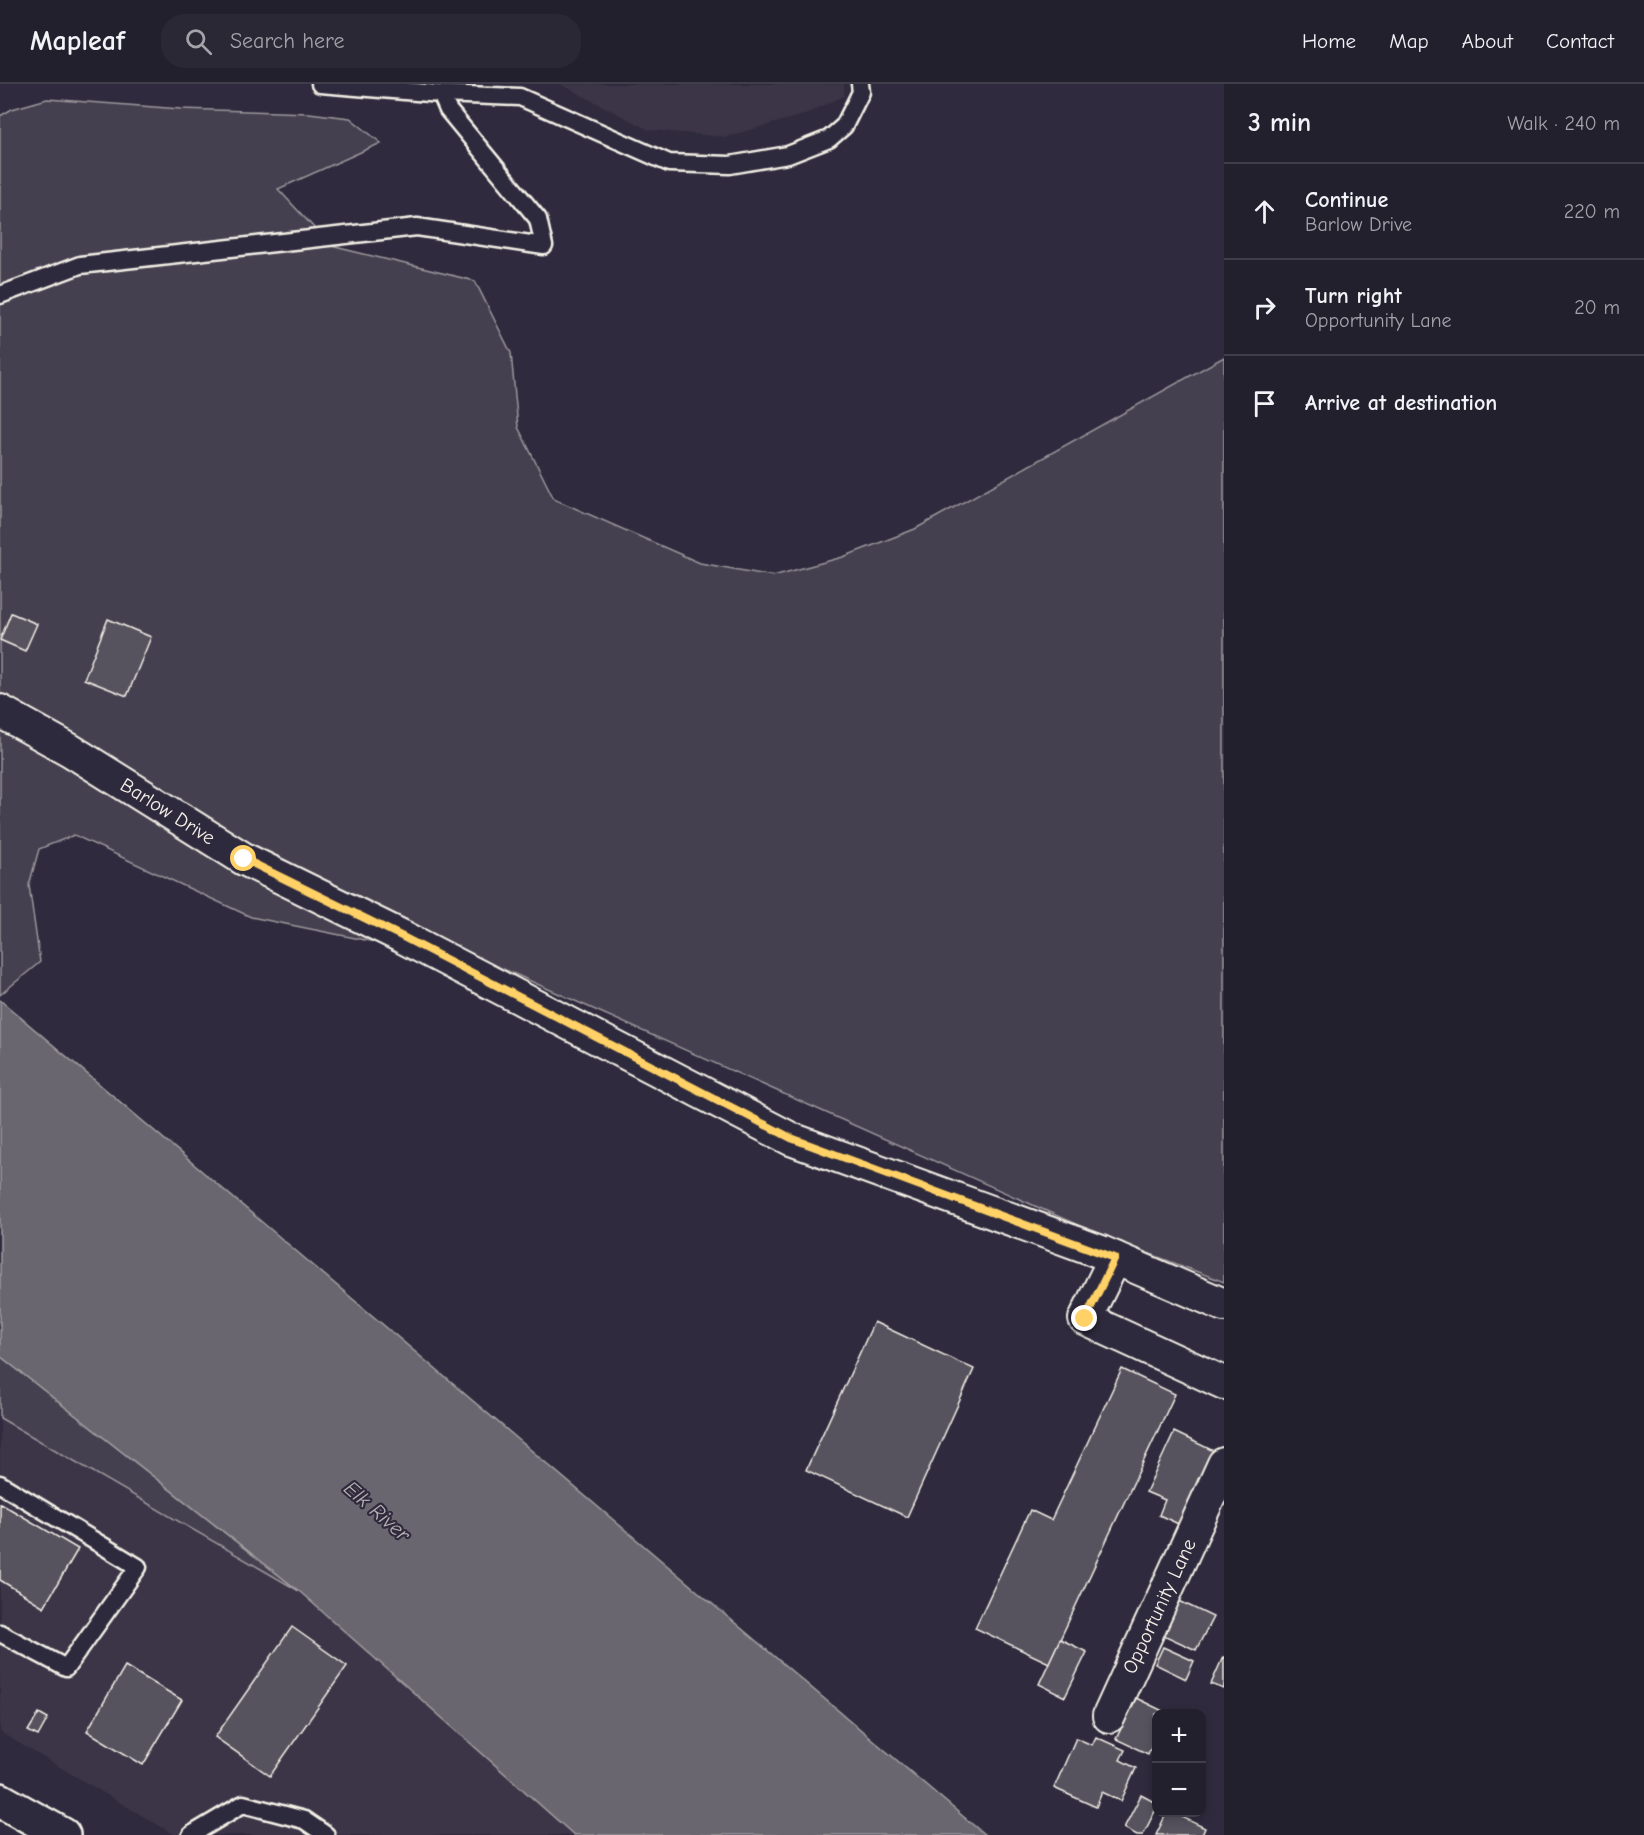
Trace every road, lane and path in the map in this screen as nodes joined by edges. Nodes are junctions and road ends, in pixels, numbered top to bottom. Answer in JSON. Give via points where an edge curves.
{"nodes":[{"id":1,"x":320,"y":84,"type":"edge"},
{"id":2,"x":860,"y":84,"type":"edge"},
{"id":3,"x":441,"y":93,"type":"junction"},
{"id":4,"x":0,"y":295,"type":"edge"},
{"id":5,"x":0,"y":711,"type":"edge"},
{"id":6,"x":1115,"y":1258,"type":"junction"},
{"id":7,"x":1224,"y":1305,"type":"edge"},
{"id":8,"x":1224,"y":1383,"type":"edge"},
{"id":9,"x":1224,"y":1464,"type":"edge"},
{"id":10,"x":0,"y":1484,"type":"edge"},
{"id":11,"x":2,"y":1639,"type":"edge"},
{"id":12,"x":1109,"y":1716,"type":"dead end"},
{"id":13,"x":0,"y":1800,"type":"edge"},
{"id":14,"x":63,"y":1835,"type":"edge"},
{"id":15,"x":191,"y":1835,"type":"edge"},
{"id":16,"x":326,"y":1835,"type":"edge"}],
"edges":[{"from":1,"to":3,"type":"lane"},
{"from":2,"to":3,"type":"lane","via":[[861,92],[844,126],[830,139],[788,155],[730,165],[669,163],[520,97]]},
{"from":3,"to":4,"type":"lane","via":[[448,110],[538,219],[544,246],[417,227],[80,265]]},
{"from":5,"to":6,"type":"street","name":"Barlow Drive","via":[[244,859],[791,1138]]},
{"from":6,"to":7,"type":"street","name":"Barlow Drive"},
{"from":6,"to":8,"type":"street","via":[[1085,1319]]},
{"from":9,"to":12,"type":"street","name":"Opportunity Lane"},
{"from":10,"to":11,"type":"lane","via":[[138,1566],[66,1668]]},
{"from":13,"to":14,"type":"main road"},
{"from":15,"to":16,"type":"lane","via":[[243,1804],[304,1820]]}]}
